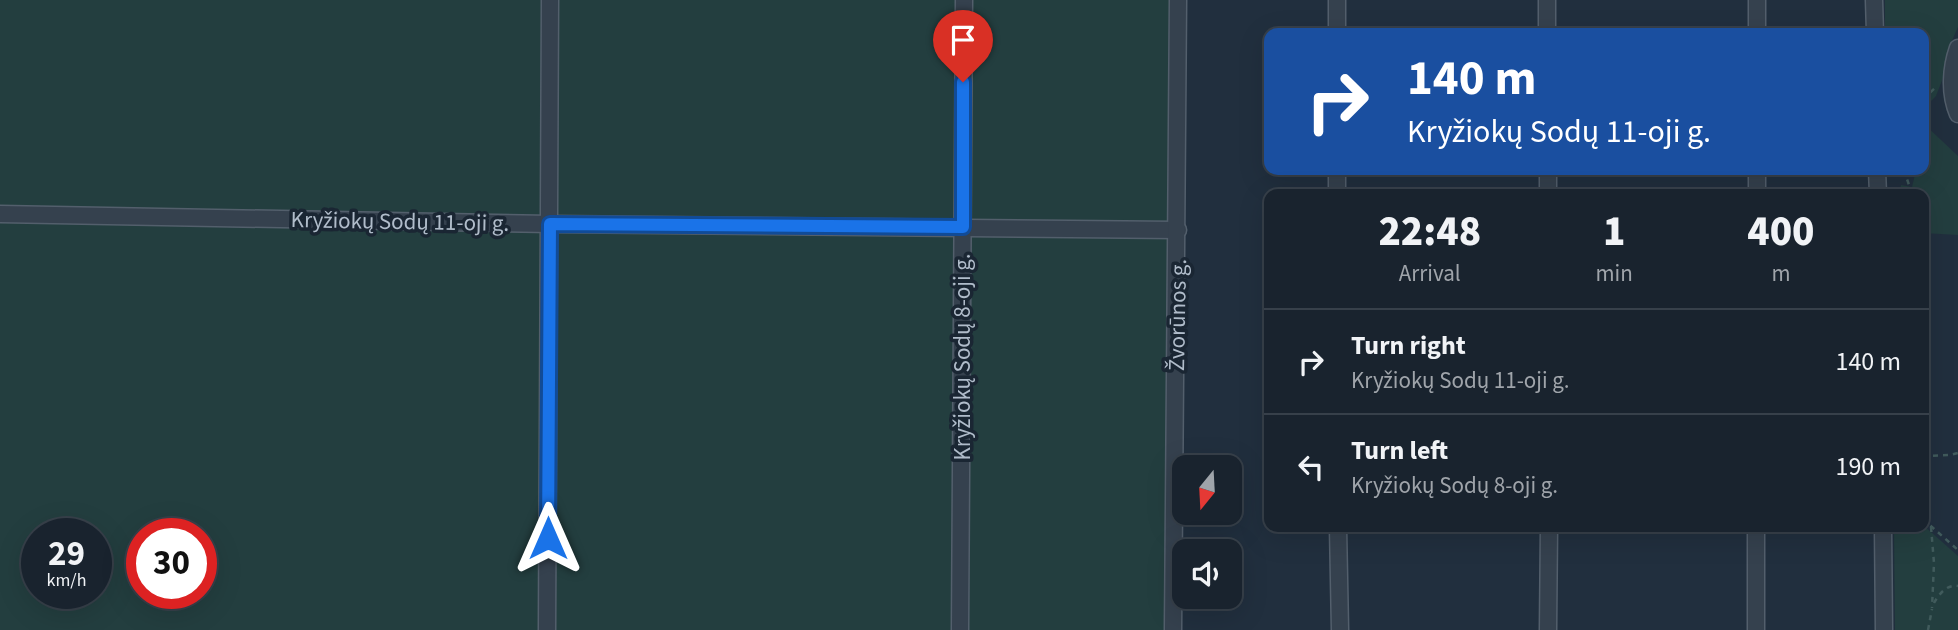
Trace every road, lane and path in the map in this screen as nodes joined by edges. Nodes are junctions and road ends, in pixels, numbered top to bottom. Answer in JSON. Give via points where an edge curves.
{"nodes":[{"id":1,"x":550,"y":0,"type":"edge"},
{"id":2,"x":964,"y":0,"type":"edge"},
{"id":3,"x":1178,"y":0,"type":"edge"},
{"id":4,"x":1337,"y":0,"type":"edge"},
{"id":5,"x":1547,"y":0,"type":"edge"},
{"id":6,"x":1757,"y":0,"type":"edge"},
{"id":7,"x":1874,"y":0,"type":"edge"},
{"id":8,"x":1337,"y":28,"type":"edge"},
{"id":9,"x":1547,"y":28,"type":"edge"},
{"id":10,"x":1757,"y":28,"type":"edge"},
{"id":11,"x":1875,"y":28,"type":"edge"},
{"id":12,"x":1958,"y":48,"type":"edge"},
{"id":13,"x":1958,"y":114,"type":"edge"},
{"id":14,"x":0,"y":214,"type":"edge"},
{"id":15,"x":550,"y":224,"type":"junction"},
{"id":16,"x":963,"y":227,"type":"junction"},
{"id":17,"x":1178,"y":230,"type":"junction"},
{"id":18,"x":1958,"y":453,"type":"edge"},
{"id":19,"x":1929,"y":456,"type":"edge"},
{"id":20,"x":1931,"y":527,"type":"joint"},
{"id":21,"x":1338,"y":532,"type":"edge"},
{"id":22,"x":1549,"y":532,"type":"edge"},
{"id":23,"x":1756,"y":532,"type":"edge"},
{"id":24,"x":1883,"y":532,"type":"edge"},
{"id":25,"x":1958,"y":550,"type":"edge"},
{"id":26,"x":1958,"y":586,"type":"edge"},
{"id":27,"x":1932,"y":608,"type":"junction"},
{"id":28,"x":547,"y":630,"type":"edge"},
{"id":29,"x":960,"y":630,"type":"edge"},
{"id":30,"x":1173,"y":630,"type":"edge"},
{"id":31,"x":1340,"y":630,"type":"edge"},
{"id":32,"x":1548,"y":630,"type":"edge"},
{"id":33,"x":1756,"y":630,"type":"edge"},
{"id":34,"x":1884,"y":630,"type":"edge"},
{"id":35,"x":1928,"y":630,"type":"edge"}],
"edges":[{"from":1,"to":15,"type":"street"},
{"from":2,"to":16,"type":"street","name":"Kryžiokų Sodų 8-oji g."},
{"from":3,"to":17,"type":"street","name":"Žvorūnos g."},
{"from":4,"to":8,"type":"street"},
{"from":5,"to":9,"type":"street"},
{"from":6,"to":10,"type":"street"},
{"from":7,"to":11,"type":"street"},
{"from":12,"to":13,"type":"street","via":[[1952,76]]},
{"from":14,"to":15,"type":"street","name":"Kryžiokų Sodų 11-oji g."},
{"from":15,"to":16,"type":"street","name":"Kryžiokų Sodų 11-oji g."},
{"from":15,"to":28,"type":"street"},
{"from":16,"to":17,"type":"street","name":"Kryžiokų Sodų 11-oji g."},
{"from":16,"to":29,"type":"street","name":"Kryžiokų Sodų 8-oji g."},
{"from":17,"to":30,"type":"street","name":"Žvorūnos g."},
{"from":18,"to":19,"type":"path"},
{"from":20,"to":25,"type":"path"},
{"from":20,"to":27,"type":"path"},
{"from":21,"to":31,"type":"street"},
{"from":22,"to":32,"type":"street"},
{"from":23,"to":33,"type":"street"},
{"from":24,"to":34,"type":"street"},
{"from":26,"to":27,"type":"path","via":[[1942,591]]},
{"from":27,"to":35,"type":"path"}]}
